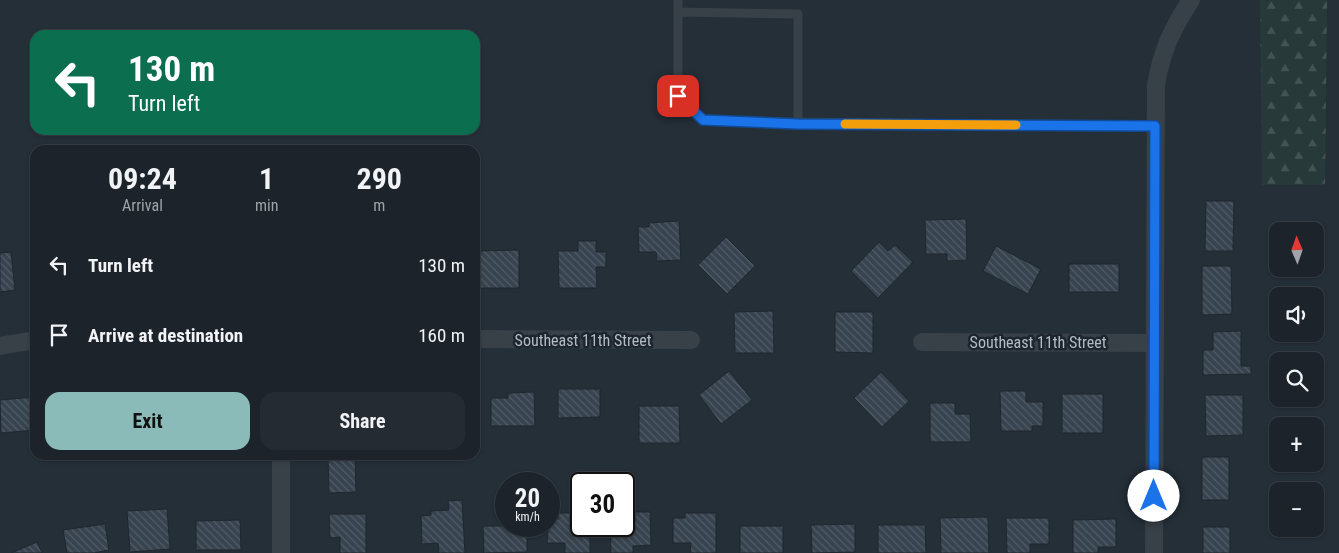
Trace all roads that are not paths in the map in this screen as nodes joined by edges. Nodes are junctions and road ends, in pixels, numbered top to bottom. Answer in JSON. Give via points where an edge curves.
{"nodes":[{"id":1,"x":678,"y":0,"type":"edge"},
{"id":2,"x":1191,"y":0,"type":"edge"},
{"id":3,"x":678,"y":12,"type":"junction"},
{"id":4,"x":798,"y":124,"type":"junction"},
{"id":5,"x":1155,"y":126,"type":"junction"},
{"id":6,"x":480,"y":339,"type":"edge"},
{"id":7,"x":691,"y":340,"type":"dead end"},
{"id":8,"x":30,"y":341,"type":"edge"},
{"id":9,"x":922,"y":342,"type":"dead end"},
{"id":10,"x":1154,"y":343,"type":"junction"},
{"id":11,"x":0,"y":346,"type":"edge"},
{"id":12,"x":281,"y":460,"type":"edge"},
{"id":13,"x":281,"y":553,"type":"edge"},
{"id":14,"x":1154,"y":553,"type":"edge"}],
"edges":[{"from":1,"to":3,"type":"lane"},
{"from":2,"to":5,"type":"street","via":[[1173,28],[1161,57],[1156,85]]},
{"from":3,"to":4,"type":"lane","via":[[678,96],[703,120]]},
{"from":3,"to":4,"type":"lane","via":[[798,14]]},
{"from":4,"to":5,"type":"lane"},
{"from":5,"to":10,"type":"street"},
{"from":6,"to":7,"type":"street","name":"Southeast 11th Street"},
{"from":8,"to":11,"type":"street"},
{"from":9,"to":10,"type":"street","name":"Southeast 11th Street"},
{"from":10,"to":14,"type":"street"},
{"from":12,"to":13,"type":"street"}]}
